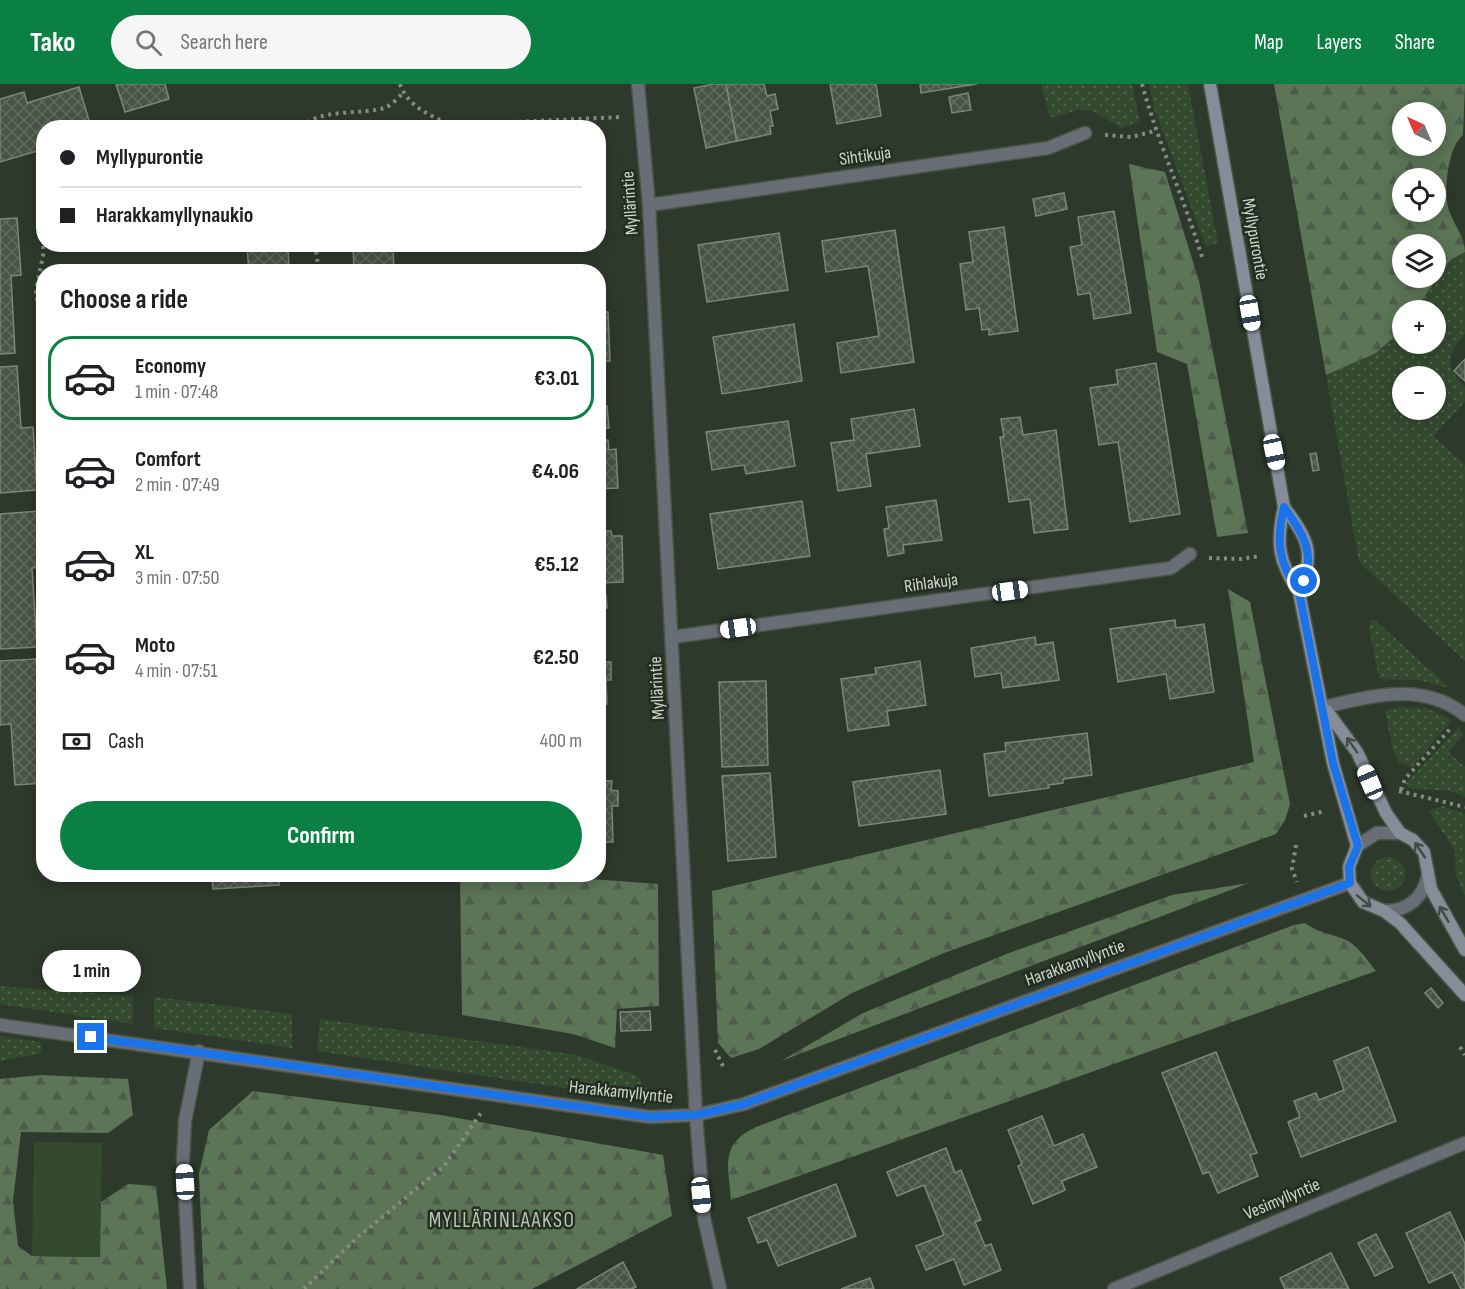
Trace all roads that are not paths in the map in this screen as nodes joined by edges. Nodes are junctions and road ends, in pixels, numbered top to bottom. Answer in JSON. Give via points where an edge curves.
{"nodes":[{"id":1,"x":638,"y":84,"type":"edge"},
{"id":2,"x":1210,"y":84,"type":"edge"},
{"id":3,"x":1085,"y":133,"type":"road end"},
{"id":4,"x":649,"y":205,"type":"junction"},
{"id":5,"x":1284,"y":507,"type":"junction"},
{"id":6,"x":1190,"y":554,"type":"road end"},
{"id":7,"x":1299,"y":592,"type":"junction"},
{"id":8,"x":673,"y":638,"type":"junction"},
{"id":9,"x":1324,"y":707,"type":"junction"},
{"id":10,"x":1464,"y":714,"type":"edge"},
{"id":11,"x":1400,"y":833,"type":"junction"},
{"id":12,"x":1358,"y":846,"type":"junction"},
{"id":13,"x":1428,"y":875,"type":"junction"},
{"id":14,"x":1350,"y":883,"type":"junction"},
{"id":15,"x":1384,"y":910,"type":"junction"},
{"id":16,"x":1465,"y":950,"type":"edge"},
{"id":17,"x":1465,"y":995,"type":"edge"},
{"id":18,"x":0,"y":1025,"type":"edge"},
{"id":19,"x":199,"y":1051,"type":"junction"},
{"id":20,"x":696,"y":1115,"type":"junction"},
{"id":21,"x":1465,"y":1143,"type":"edge"},
{"id":22,"x":190,"y":1289,"type":"edge"},
{"id":23,"x":720,"y":1289,"type":"edge"},
{"id":24,"x":1114,"y":1289,"type":"edge"}],
"edges":[{"from":1,"to":4,"type":"street","name":"Myllärintie"},
{"from":2,"to":5,"type":"main road","name":"Myllypurontie"},
{"from":3,"to":4,"type":"street","name":"Sihtikuja","via":[[1048,148]]},
{"from":4,"to":8,"type":"street","name":"Myllärintie"},
{"from":5,"to":7,"type":"main road","name":"Myllypurontie","via":[[1278,534],[1281,552],[1286,573]]},
{"from":5,"to":7,"type":"main road","name":"Myllypurontie","via":[[1303,532],[1307,548],[1309,570]]},
{"from":6,"to":8,"type":"street","name":"Rihlakuja","via":[[1171,568]]},
{"from":7,"to":9,"type":"main road","name":"Myllypurontie"},
{"from":8,"to":20,"type":"street","name":"Myllärintie"},
{"from":9,"to":10,"type":"street","via":[[1397,693],[1438,698]]},
{"from":11,"to":9,"type":"main road","name":"Myllypurontie","one_way":true,"via":[[1376,797],[1357,752]]},
{"from":9,"to":12,"type":"main road","name":"Myllypurontie","via":[[1333,763]]},
{"from":11,"to":12,"type":"street","via":[[1377,833]]},
{"from":13,"to":11,"type":"main road","one_way":true,"via":[[1419,846]]},
{"from":12,"to":14,"type":"main road","via":[[1349,867]]},
{"from":13,"to":15,"type":"street","via":[[1424,890],[1413,902],[1400,909]]},
{"from":16,"to":13,"type":"main road","one_way":true,"via":[[1437,902]]},
{"from":14,"to":15,"type":"main road","one_way":true,"via":[[1363,902]]},
{"from":14,"to":20,"type":"street","name":"Harakkamyllyntie","via":[[744,1104]]},
{"from":15,"to":17,"type":"main road"},
{"from":18,"to":19,"type":"street","name":"Harakkamyllyntie"},
{"from":19,"to":20,"type":"street","name":"Harakkamyllyntie","via":[[650,1117]]},
{"from":19,"to":22,"type":"street","via":[[185,1121],[183,1161]]},
{"from":20,"to":23,"type":"street","name":"Myllärintie","via":[[704,1218]]},
{"from":21,"to":24,"type":"street","name":"Vesimyllyntie"}]}
